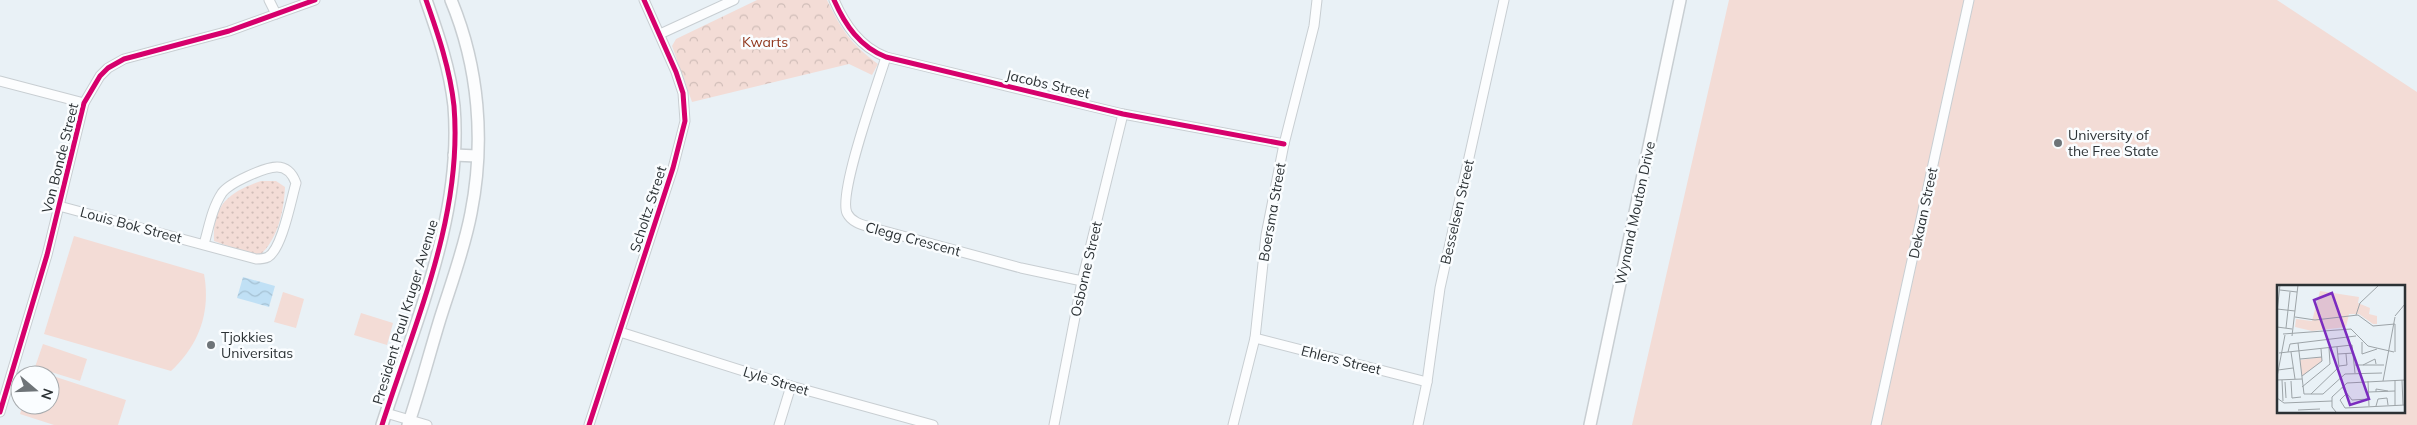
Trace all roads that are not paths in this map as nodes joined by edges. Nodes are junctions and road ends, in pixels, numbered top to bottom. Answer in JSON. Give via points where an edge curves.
{"nodes":[{"id":1,"x":269,"y":0,"type":"edge"},
{"id":2,"x":315,"y":0,"type":"edge"},
{"id":3,"x":426,"y":0,"type":"edge"},
{"id":4,"x":451,"y":0,"type":"edge"},
{"id":5,"x":644,"y":0,"type":"edge"},
{"id":6,"x":734,"y":0,"type":"edge"},
{"id":7,"x":834,"y":0,"type":"edge"},
{"id":8,"x":1317,"y":0,"type":"edge"},
{"id":9,"x":1504,"y":0,"type":"edge"},
{"id":10,"x":1680,"y":0,"type":"edge"},
{"id":11,"x":1969,"y":0,"type":"edge"},
{"id":12,"x":276,"y":14,"type":"junction"},
{"id":13,"x":660,"y":34,"type":"junction"},
{"id":14,"x":886,"y":57,"type":"junction"},
{"id":15,"x":0,"y":80,"type":"edge"},
{"id":16,"x":84,"y":103,"type":"junction"},
{"id":17,"x":1123,"y":114,"type":"junction"},
{"id":18,"x":1284,"y":144,"type":"junction"},
{"id":19,"x":454,"y":155,"type":"junction"},
{"id":20,"x":477,"y":156,"type":"junction"},
{"id":21,"x":59,"y":206,"type":"junction"},
{"id":22,"x":204,"y":244,"type":"junction"},
{"id":23,"x":1082,"y":281,"type":"junction"},
{"id":24,"x":620,"y":332,"type":"junction"},
{"id":25,"x":1255,"y":338,"type":"junction"},
{"id":26,"x":1427,"y":382,"type":"junction"},
{"id":27,"x":791,"y":386,"type":"junction"},
{"id":28,"x":0,"y":412,"type":"edge"},
{"id":29,"x":386,"y":413,"type":"junction"},
{"id":30,"x":408,"y":423,"type":"edge"},
{"id":31,"x":382,"y":425,"type":"edge"},
{"id":32,"x":427,"y":425,"type":"edge"},
{"id":33,"x":589,"y":425,"type":"edge"},
{"id":34,"x":778,"y":425,"type":"edge"},
{"id":35,"x":933,"y":425,"type":"edge"},
{"id":36,"x":1054,"y":425,"type":"edge"},
{"id":37,"x":1234,"y":425,"type":"edge"},
{"id":38,"x":1418,"y":425,"type":"edge"},
{"id":39,"x":1590,"y":425,"type":"edge"},
{"id":40,"x":1876,"y":425,"type":"edge"}],
"edges":[{"from":1,"to":12,"type":"street"},
{"from":2,"to":12,"type":"street","name":"Von Bonde Street"},
{"from":3,"to":19,"type":"street","name":"President Paul Kruger Avenue","via":[[448,70],[455,124]]},
{"from":4,"to":20,"type":"street","via":[[475,84],[479,135]]},
{"from":5,"to":13,"type":"street","name":"Scholtz Street"},
{"from":6,"to":13,"type":"street"},
{"from":7,"to":14,"type":"street","name":"Jacobs Street","via":[[864,45]]},
{"from":8,"to":18,"type":"street","name":"Boersma Street","via":[[1314,26]]},
{"from":9,"to":26,"type":"street","name":"Besselsen Street","via":[[1440,288]]},
{"from":10,"to":39,"type":"street","name":"Wynand Mouton Drive"},
{"from":11,"to":40,"type":"street","name":"Dekaan Street"},
{"from":12,"to":16,"type":"street","name":"Von Bonde Street","via":[[116,63],[100,76]]},
{"from":13,"to":24,"type":"street","name":"Scholtz Street","via":[[683,93],[685,121]]},
{"from":14,"to":17,"type":"street","name":"Jacobs Street"},
{"from":14,"to":23,"type":"street","name":"Clegg Crescent","via":[[858,146],[845,199],[847,213],[856,222],[872,228]]},
{"from":15,"to":16,"type":"street"},
{"from":16,"to":21,"type":"street","name":"Von Bonde Street"},
{"from":17,"to":18,"type":"street","name":"Jacobs Street"},
{"from":17,"to":23,"type":"street","name":"Osborne Street"},
{"from":18,"to":25,"type":"street","name":"Boersma Street","via":[[1266,235]]},
{"from":19,"to":20,"type":"street"},
{"from":19,"to":29,"type":"street","name":"President Paul Kruger Avenue","via":[[450,200],[439,248]]},
{"from":20,"to":30,"type":"street","via":[[471,212],[461,256]]},
{"from":21,"to":22,"type":"street","name":"Louis Bok Street"},
{"from":21,"to":28,"type":"street","name":"Von Bonde Street"},
{"from":22,"to":22,"type":"street","name":"Louis Bok Street","via":[[256,259],[269,257],[278,242],[296,184],[294,176],[277,167],[243,178],[230,186],[214,208]]},
{"from":23,"to":36,"type":"street","name":"Osborne Street"},
{"from":24,"to":27,"type":"street","name":"Lyle Street"},
{"from":24,"to":33,"type":"street","name":"Scholtz Street"},
{"from":25,"to":26,"type":"street","name":"Ehlers Street"},
{"from":25,"to":37,"type":"street","name":"Boersma Street"},
{"from":26,"to":38,"type":"street","name":"Besselsen Street"},
{"from":27,"to":34,"type":"street"},
{"from":27,"to":35,"type":"street","name":"Lyle Street"},
{"from":29,"to":30,"type":"street"},
{"from":29,"to":31,"type":"street","name":"President Paul Kruger Avenue"},
{"from":30,"to":32,"type":"street"}]}
